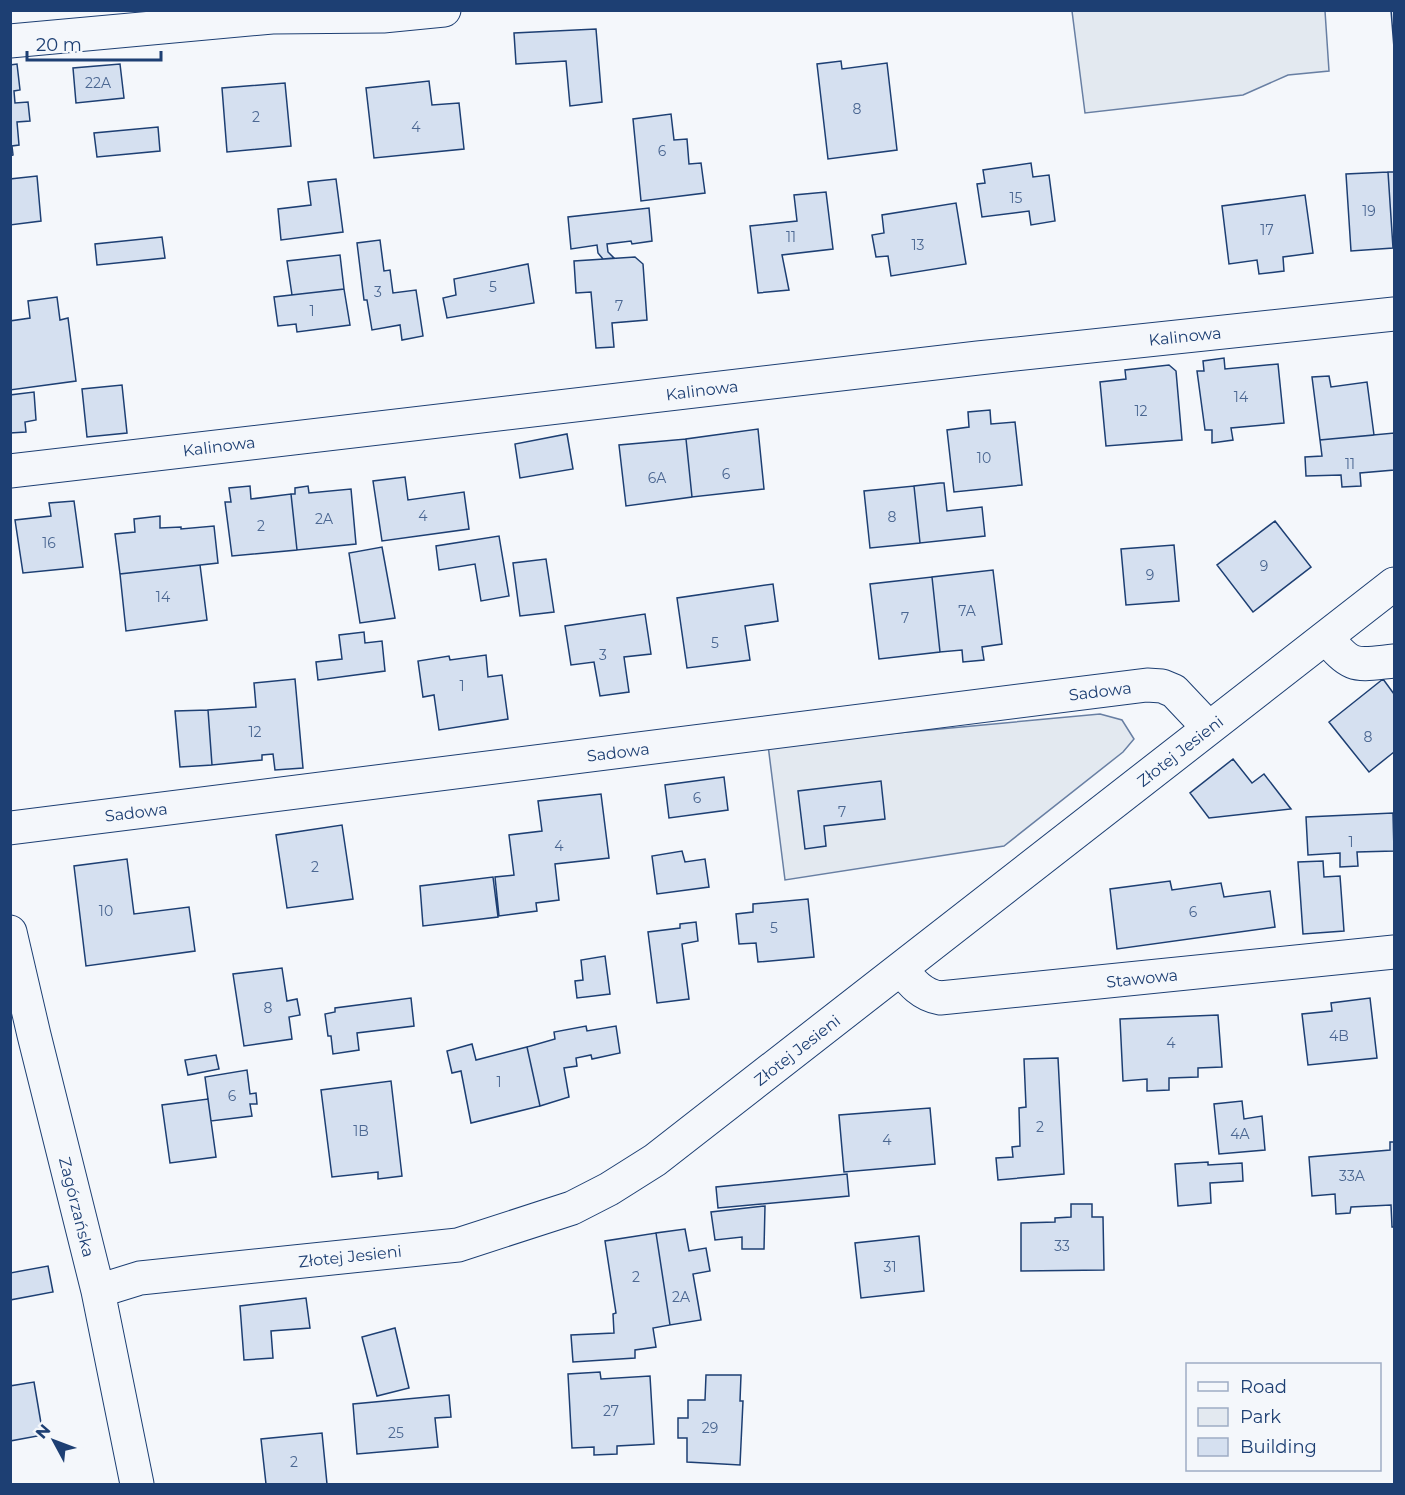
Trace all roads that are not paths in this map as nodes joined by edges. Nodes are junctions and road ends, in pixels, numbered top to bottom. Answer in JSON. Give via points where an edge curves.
{"nodes":[{"id":1,"x":444,"y":10,"type":"edge"},
{"id":2,"x":10,"y":40,"type":"edge"},
{"id":3,"x":1395,"y":314,"type":"edge"},
{"id":4,"x":10,"y":471,"type":"edge"},
{"id":5,"x":1395,"y":584,"type":"edge"},
{"id":6,"x":1326,"y":637,"type":"junction"},
{"id":7,"x":1395,"y":661,"type":"edge"},
{"id":8,"x":1209,"y":728,"type":"junction"},
{"id":9,"x":10,"y":828,"type":"edge"},
{"id":10,"x":10,"y":932,"type":"edge"},
{"id":11,"x":1395,"y":952,"type":"edge"},
{"id":12,"x":901,"y":969,"type":"junction"},
{"id":13,"x":22,"y":1036,"type":"edge"},
{"id":14,"x":98,"y":1291,"type":"junction"},
{"id":15,"x":137,"y":1485,"type":"edge"}],
"edges":[{"from":1,"to":2,"type":"street","via":[[383,16],[272,16]]},
{"from":3,"to":4,"type":"street","name":"Kalinowa","via":[[978,358]]},
{"from":5,"to":6,"type":"street","name":"Złotej Jesieni"},
{"from":6,"to":7,"type":"street","via":[[1342,657],[1355,663]]},
{"from":6,"to":8,"type":"street","name":"Złotej Jesieni"},
{"from":8,"to":9,"type":"street","name":"Sadowa","via":[[1174,691],[1147,686]]},
{"from":8,"to":12,"type":"street","name":"Złotej Jesieni"},
{"from":10,"to":13,"type":"street","name":"Zagórzańska"},
{"from":11,"to":12,"type":"street","name":"Stawowa","via":[[940,998],[923,992]]},
{"from":12,"to":14,"type":"street","name":"Złotej Jesieni","via":[[655,1160],[572,1208],[458,1245],[140,1278]]},
{"from":13,"to":14,"type":"street","name":"Zagórzańska"},
{"from":14,"to":15,"type":"street","name":"Zagórzańska"}]}
